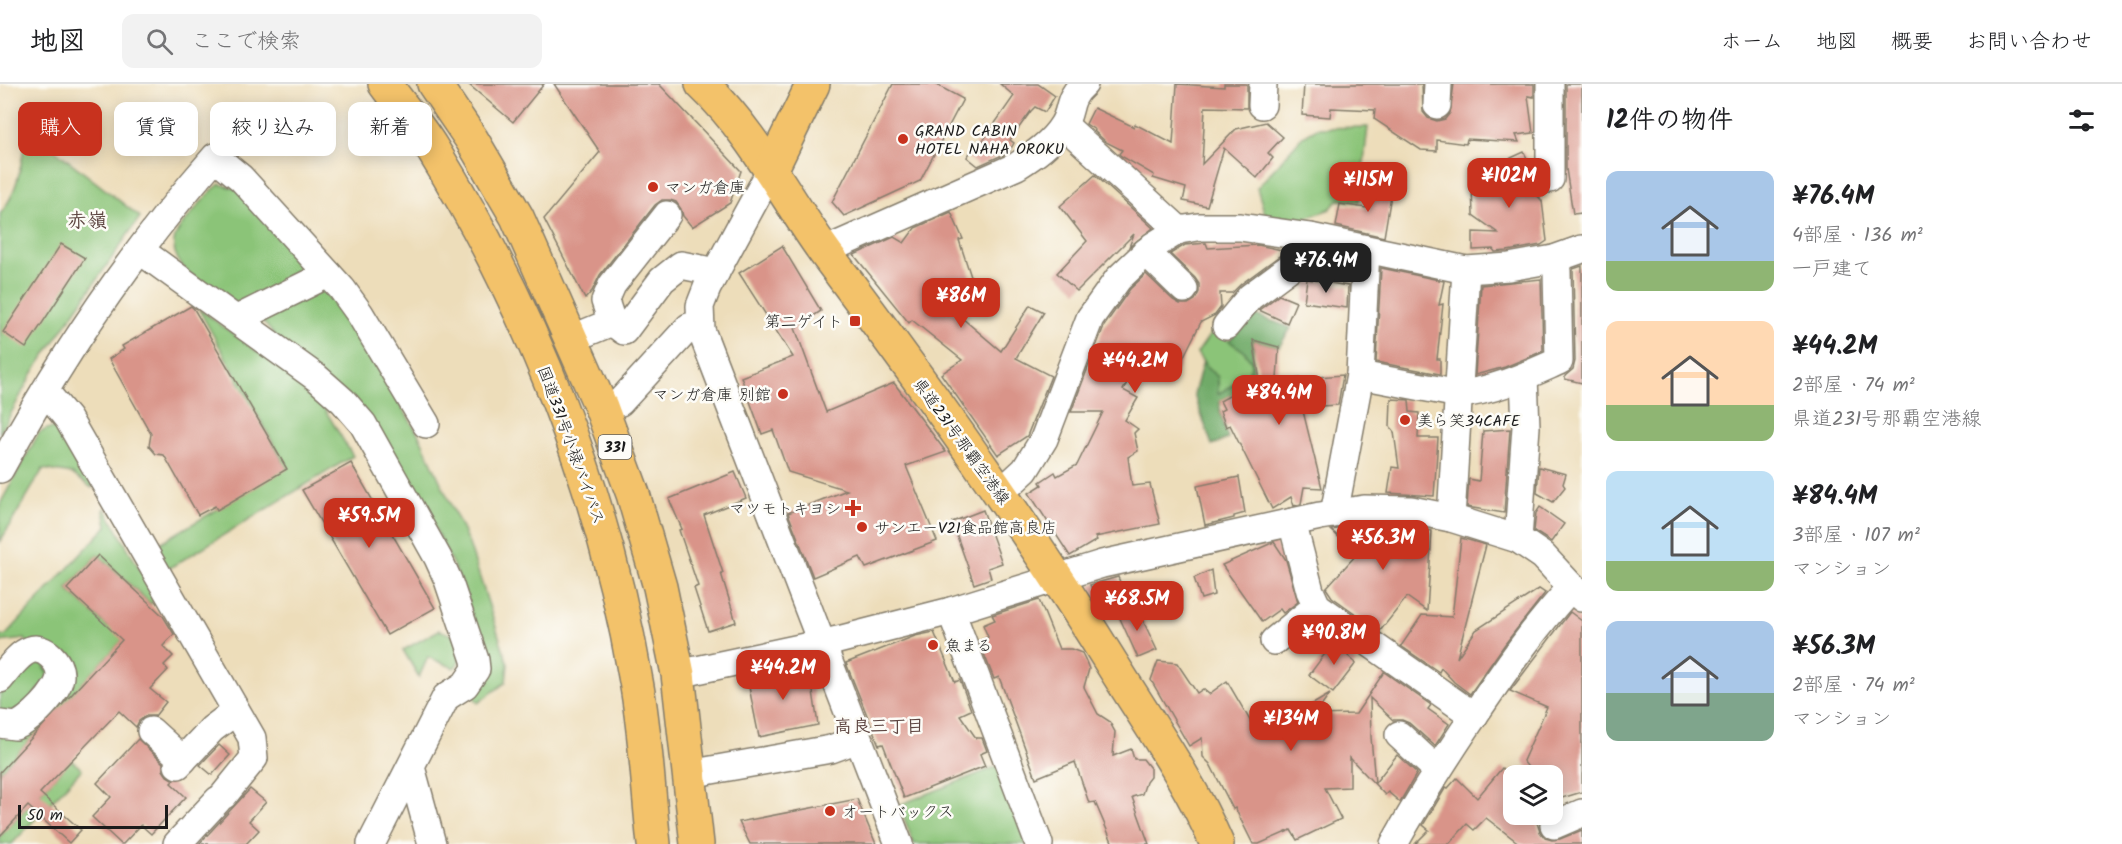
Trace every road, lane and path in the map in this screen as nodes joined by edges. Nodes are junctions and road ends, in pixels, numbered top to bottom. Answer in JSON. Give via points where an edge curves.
{"nodes":[{"id":1,"x":385,"y":84,"type":"edge"},
{"id":2,"x":434,"y":84,"type":"edge"},
{"id":3,"x":702,"y":84,"type":"edge"},
{"id":4,"x":813,"y":84,"type":"edge"},
{"id":5,"x":1550,"y":84,"type":"edge"},
{"id":6,"x":1080,"y":85,"type":"edge"},
{"id":7,"x":1064,"y":125,"type":"junction"},
{"id":8,"x":771,"y":170,"type":"junction"},
{"id":9,"x":1550,"y":179,"type":"dead end"},
{"id":10,"x":667,"y":215,"type":"dead end"},
{"id":11,"x":1179,"y":230,"type":"junction"},
{"id":12,"x":1307,"y":247,"type":"junction"},
{"id":13,"x":1366,"y":249,"type":"junction"},
{"id":14,"x":1582,"y":249,"type":"edge"},
{"id":15,"x":141,"y":251,"type":"junction"},
{"id":16,"x":824,"y":251,"type":"junction"},
{"id":17,"x":1146,"y":252,"type":"junction"},
{"id":18,"x":1554,"y":259,"type":"junction"},
{"id":19,"x":1466,"y":270,"type":"junction"},
{"id":20,"x":716,"y":272,"type":"junction"},
{"id":21,"x":328,"y":274,"type":"junction"},
{"id":22,"x":1293,"y":287,"type":"dead end"},
{"id":23,"x":1184,"y":289,"type":"dead end"},
{"id":24,"x":237,"y":319,"type":"junction"},
{"id":25,"x":612,"y":322,"type":"junction"},
{"id":26,"x":1227,"y":326,"type":"dead end"},
{"id":27,"x":689,"y":327,"type":"dead end"},
{"id":28,"x":571,"y":339,"type":"junction"},
{"id":29,"x":1360,"y":375,"type":"junction"},
{"id":30,"x":1524,"y":377,"type":"junction"},
{"id":31,"x":45,"y":391,"type":"junction"},
{"id":32,"x":1459,"y":394,"type":"junction"},
{"id":33,"x":620,"y":402,"type":"dead end"},
{"id":34,"x":426,"y":424,"type":"dead end"},
{"id":35,"x":0,"y":469,"type":"edge"},
{"id":36,"x":1000,"y":493,"type":"junction"},
{"id":37,"x":1334,"y":514,"type":"junction"},
{"id":38,"x":1451,"y":518,"type":"junction"},
{"id":39,"x":1292,"y":522,"type":"junction"},
{"id":40,"x":1518,"y":539,"type":"junction"},
{"id":41,"x":1057,"y":578,"type":"junction"},
{"id":42,"x":1577,"y":592,"type":"edge"},
{"id":43,"x":1317,"y":606,"type":"junction"},
{"id":44,"x":951,"y":611,"type":"junction"},
{"id":45,"x":1274,"y":641,"type":"dead end"},
{"id":46,"x":822,"y":644,"type":"junction"},
{"id":47,"x":2,"y":673,"type":"edge"},
{"id":48,"x":678,"y":674,"type":"junction"},
{"id":49,"x":236,"y":711,"type":"junction"},
{"id":50,"x":1474,"y":716,"type":"junction"},
{"id":51,"x":0,"y":724,"type":"edge"},
{"id":52,"x":151,"y":731,"type":"dead end"},
{"id":53,"x":1399,"y":735,"type":"dead end"},
{"id":54,"x":858,"y":739,"type":"junction"},
{"id":55,"x":411,"y":767,"type":"junction"},
{"id":56,"x":1437,"y":770,"type":"junction"},
{"id":57,"x":689,"y":774,"type":"junction"},
{"id":58,"x":1582,"y":813,"type":"edge"},
{"id":59,"x":1563,"y":821,"type":"edge"},
{"id":60,"x":1208,"y":841,"type":"edge"},
{"id":61,"x":177,"y":844,"type":"edge"},
{"id":62,"x":372,"y":844,"type":"edge"},
{"id":63,"x":432,"y":844,"type":"edge"},
{"id":64,"x":654,"y":844,"type":"edge"},
{"id":65,"x":697,"y":844,"type":"edge"},
{"id":66,"x":899,"y":844,"type":"edge"},
{"id":67,"x":1039,"y":844,"type":"edge"},
{"id":68,"x":1394,"y":844,"type":"edge"}],
"edges":[{"from":1,"to":64,"type":"main road","name":"国道331号小禄バイパス","number":"331","via":[[432,148],[479,228],[510,288],[566,423],[595,506],[620,598],[637,684]]},
{"from":2,"to":28,"type":"main road","number":"331","via":[[510,203]]},
{"from":3,"to":8,"type":"main road","name":"県道231号那覇空港線","via":[[741,126]]},
{"from":4,"to":8,"type":"main road"},
{"from":5,"to":9,"type":"street"},
{"from":6,"to":7,"type":"street"},
{"from":7,"to":11,"type":"street"},
{"from":7,"to":16,"type":"street","via":[[1044,148],[1017,166]]},
{"from":8,"to":16,"type":"main road","name":"県道231号那覇空港線"},
{"from":8,"to":20,"type":"street"},
{"from":10,"to":25,"type":"street","via":[[612,285],[604,301]]},
{"from":11,"to":12,"type":"street","via":[[1240,227]]},
{"from":11,"to":17,"type":"street"},
{"from":12,"to":13,"type":"street"},
{"from":12,"to":22,"type":"street"},
{"from":12,"to":26,"type":"street","via":[[1250,297]]},
{"from":13,"to":19,"type":"street"},
{"from":13,"to":29,"type":"street"},
{"from":14,"to":18,"type":"street"},
{"from":15,"to":21,"type":"street","via":[[215,157],[241,178]]},
{"from":15,"to":24,"type":"street"},
{"from":15,"to":31,"type":"street"},
{"from":16,"to":36,"type":"main road","name":"県道231号那覇空港線"},
{"from":17,"to":23,"type":"street"},
{"from":17,"to":36,"type":"street","via":[[1118,279],[1090,318],[1044,440],[1024,470]]},
{"from":18,"to":19,"type":"street"},
{"from":18,"to":30,"type":"street","via":[[1559,361]]},
{"from":19,"to":32,"type":"street"},
{"from":20,"to":25,"type":"street","via":[[681,265],[662,280],[624,331]]},
{"from":20,"to":46,"type":"street","via":[[700,306],[701,330]]},
{"from":21,"to":24,"type":"street"},
{"from":21,"to":34,"type":"street","via":[[360,314]]},
{"from":24,"to":55,"type":"street","via":[[323,383],[352,411],[448,580],[476,669],[465,685],[446,697]]},
{"from":25,"to":28,"type":"street"},
{"from":27,"to":33,"type":"street"},
{"from":28,"to":48,"type":"main road","number":"331","via":[[633,494],[660,586]]},
{"from":29,"to":32,"type":"street"},
{"from":29,"to":37,"type":"street"},
{"from":30,"to":32,"type":"street"},
{"from":30,"to":40,"type":"street","via":[[1526,427]]},
{"from":31,"to":35,"type":"street"},
{"from":31,"to":49,"type":"street","via":[[68,419]]},
{"from":32,"to":38,"type":"street"},
{"from":36,"to":41,"type":"main road","name":"県道231号那覇空港線"},
{"from":37,"to":38,"type":"street","via":[[1364,509],[1411,510]]},
{"from":37,"to":39,"type":"street"},
{"from":38,"to":40,"type":"street"},
{"from":39,"to":41,"type":"street","via":[[1102,564]]},
{"from":39,"to":43,"type":"street"},
{"from":40,"to":42,"type":"street","via":[[1543,556]]},
{"from":41,"to":44,"type":"street"},
{"from":41,"to":60,"type":"main road","name":"県道231号那覇空港線","via":[[1184,779]]},
{"from":42,"to":50,"type":"street","via":[[1507,667]]},
{"from":43,"to":45,"type":"street"},
{"from":43,"to":50,"type":"street"},
{"from":44,"to":46,"type":"street"},
{"from":44,"to":67,"type":"street"},
{"from":46,"to":48,"type":"street"},
{"from":46,"to":54,"type":"street"},
{"from":47,"to":51,"type":"street","via":[[29,650],[36,649],[49,654],[61,674],[50,696],[25,721],[15,726]]},
{"from":48,"to":57,"type":"main road","number":"331"},
{"from":49,"to":52,"type":"street","via":[[212,729],[180,763]]},
{"from":49,"to":61,"type":"street","via":[[252,738],[254,758]]},
{"from":50,"to":56,"type":"street"},
{"from":53,"to":56,"type":"street"},
{"from":54,"to":57,"type":"street","via":[[831,749]]},
{"from":54,"to":66,"type":"street"},
{"from":55,"to":62,"type":"street"},
{"from":55,"to":63,"type":"street"},
{"from":56,"to":68,"type":"street"},
{"from":57,"to":65,"type":"main road","number":"331"},
{"from":58,"to":59,"type":"street"}]}
